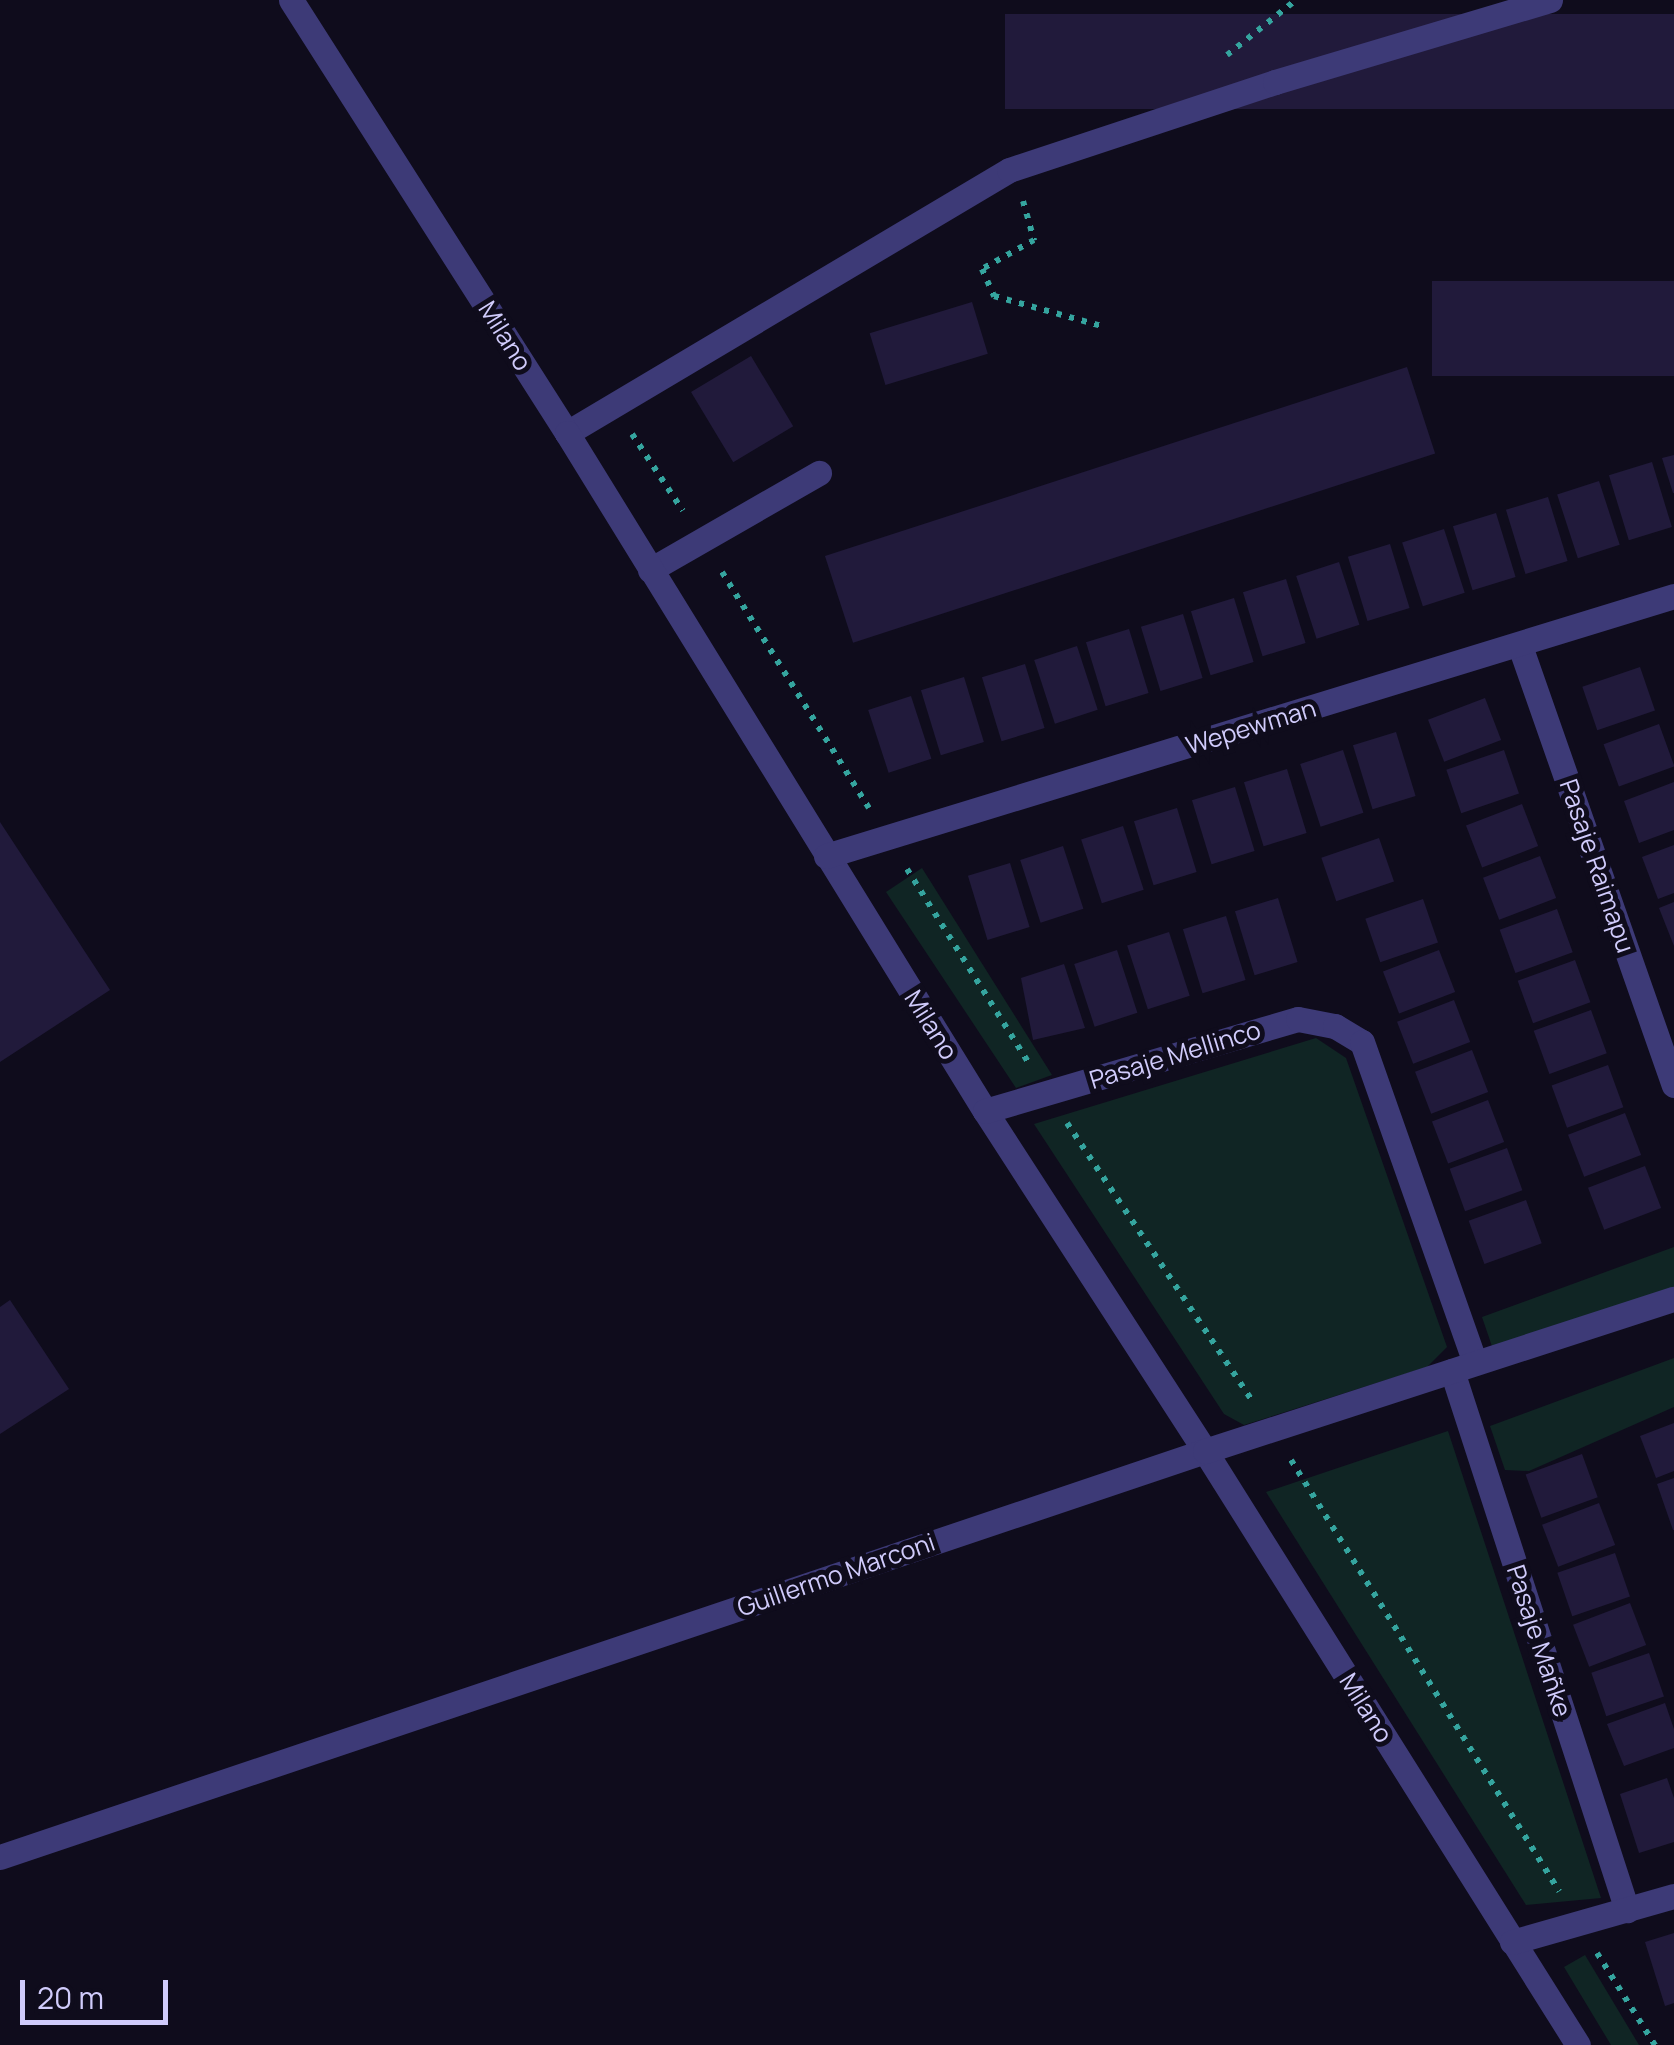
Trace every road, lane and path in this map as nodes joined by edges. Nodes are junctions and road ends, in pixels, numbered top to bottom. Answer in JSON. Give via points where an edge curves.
{"nodes":[{"id":1,"x":291,"y":0,"type":"edge"},
{"id":2,"x":1550,"y":0,"type":"edge"},
{"id":3,"x":613,"y":405,"type":"junction"},
{"id":4,"x":567,"y":433,"type":"junction"},
{"id":5,"x":819,"y":473,"type":"dead end"},
{"id":6,"x":702,"y":541,"type":"junction"},
{"id":7,"x":650,"y":570,"type":"junction"},
{"id":8,"x":1674,"y":596,"type":"edge"},
{"id":9,"x":1520,"y":646,"type":"junction"},
{"id":10,"x":888,"y":838,"type":"junction"},
{"id":11,"x":826,"y":856,"type":"junction"},
{"id":12,"x":1362,"y":1042,"type":"joint"},
{"id":13,"x":1674,"y":1086,"type":"edge"},
{"id":14,"x":1047,"y":1094,"type":"junction"},
{"id":15,"x":985,"y":1112,"type":"junction"},
{"id":16,"x":1674,"y":1299,"type":"edge"},
{"id":17,"x":1464,"y":1367,"type":"junction"},
{"id":18,"x":1271,"y":1429,"type":"junction"},
{"id":19,"x":1205,"y":1450,"type":"junction"},
{"id":20,"x":0,"y":1857,"type":"edge"},
{"id":21,"x":1674,"y":1896,"type":"edge"},
{"id":22,"x":1626,"y":1910,"type":"junction"},
{"id":23,"x":1579,"y":1924,"type":"junction"},
{"id":24,"x":1512,"y":1942,"type":"junction"},
{"id":25,"x":1578,"y":2045,"type":"edge"},
{"id":26,"x":1655,"y":2045,"type":"edge"}],
"edges":[{"from":1,"to":4,"type":"street","name":"Milano"},
{"from":2,"to":3,"type":"street","via":[[1009,170]]},
{"from":3,"to":4,"type":"street"},
{"from":3,"to":6,"type":"path"},
{"from":4,"to":7,"type":"street","name":"Milano"},
{"from":5,"to":6,"type":"street"},
{"from":6,"to":7,"type":"street"},
{"from":6,"to":10,"type":"path"},
{"from":7,"to":11,"type":"street","name":"Milano"},
{"from":8,"to":9,"type":"street","name":"Wepewman"},
{"from":9,"to":10,"type":"street","name":"Wepewman"},
{"from":9,"to":13,"type":"street","name":"Pasaje Raimapu"},
{"from":10,"to":11,"type":"street","name":"Wepewman"},
{"from":10,"to":14,"type":"path"},
{"from":11,"to":15,"type":"street","name":"Milano"},
{"from":12,"to":14,"type":"street","name":"Pasaje Mellinco","via":[[1335,1026],[1298,1019]]},
{"from":12,"to":17,"type":"street","name":"Pasaje Mañke"},
{"from":14,"to":15,"type":"street","name":"Pasaje Mellinco"},
{"from":14,"to":18,"type":"path"},
{"from":15,"to":19,"type":"street","name":"Milano"},
{"from":16,"to":17,"type":"street","name":"Guillermo Marconi"},
{"from":17,"to":18,"type":"street","name":"Guillermo Marconi"},
{"from":17,"to":22,"type":"street","name":"Pasaje Mañke"},
{"from":18,"to":19,"type":"street","name":"Guillermo Marconi"},
{"from":18,"to":23,"type":"path"},
{"from":19,"to":20,"type":"street","name":"Guillermo Marconi"},
{"from":19,"to":24,"type":"street","name":"Milano"},
{"from":21,"to":22,"type":"street"},
{"from":22,"to":23,"type":"street"},
{"from":23,"to":24,"type":"street"},
{"from":23,"to":26,"type":"path"},
{"from":24,"to":25,"type":"street","name":"Milano"}]}
